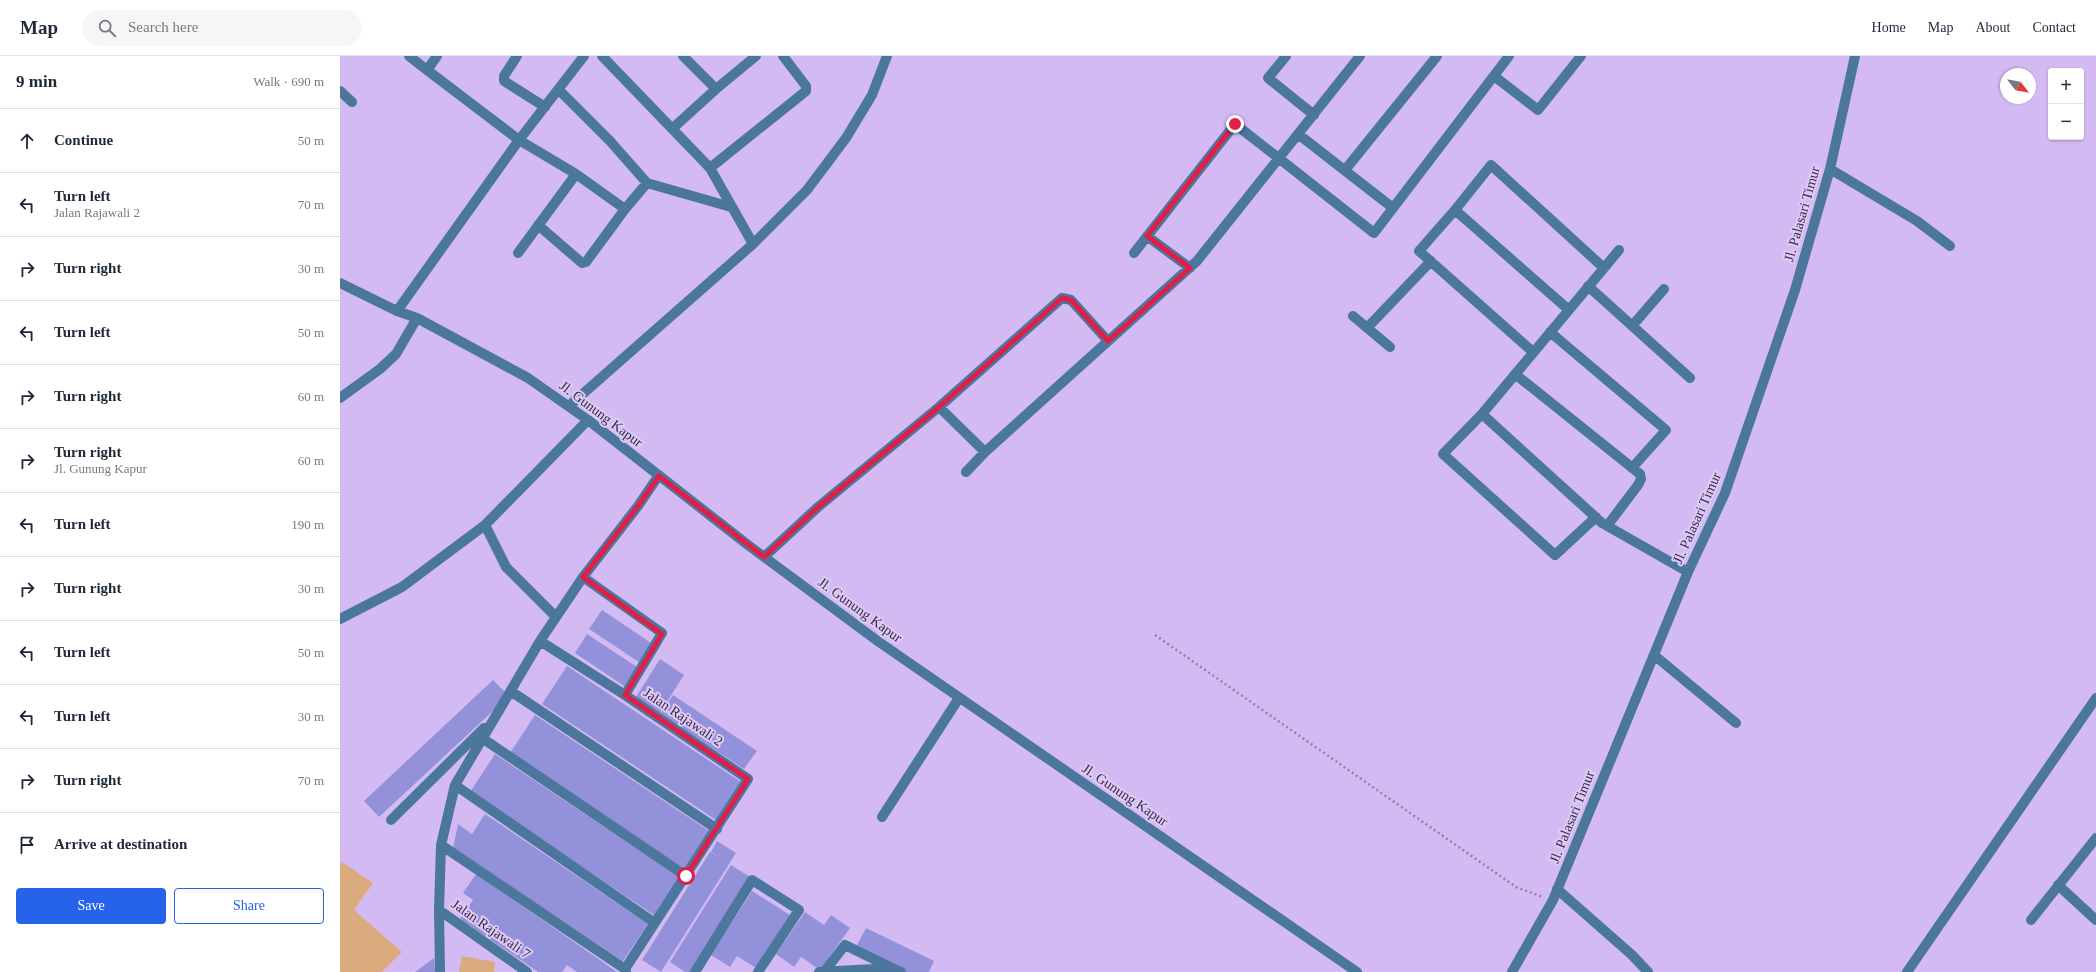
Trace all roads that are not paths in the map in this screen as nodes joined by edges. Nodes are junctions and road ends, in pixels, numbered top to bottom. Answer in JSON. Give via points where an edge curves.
{"nodes":[{"id":1,"x":409,"y":56,"type":"edge"},
{"id":2,"x":437,"y":56,"type":"edge"},
{"id":3,"x":517,"y":56,"type":"edge"},
{"id":4,"x":584,"y":56,"type":"edge"},
{"id":5,"x":602,"y":56,"type":"edge"},
{"id":6,"x":683,"y":56,"type":"edge"},
{"id":7,"x":756,"y":56,"type":"edge"},
{"id":8,"x":783,"y":56,"type":"edge"},
{"id":9,"x":887,"y":56,"type":"edge"},
{"id":10,"x":1286,"y":56,"type":"edge"},
{"id":11,"x":1360,"y":56,"type":"edge"},
{"id":12,"x":1437,"y":56,"type":"edge"},
{"id":13,"x":1509,"y":56,"type":"edge"},
{"id":14,"x":1581,"y":56,"type":"edge"},
{"id":15,"x":1855,"y":56,"type":"edge"},
{"id":16,"x":427,"y":70,"type":"junction"},
{"id":17,"x":1494,"y":76,"type":"junction"},
{"id":18,"x":716,"y":89,"type":"junction"},
{"id":19,"x":559,"y":90,"type":"junction"},
{"id":20,"x":340,"y":91,"type":"edge"},
{"id":21,"x":352,"y":102,"type":"dead end"},
{"id":22,"x":545,"y":107,"type":"junction"},
{"id":23,"x":1314,"y":115,"type":"junction"},
{"id":24,"x":674,"y":128,"type":"junction"},
{"id":25,"x":1298,"y":134,"type":"junction"},
{"id":26,"x":519,"y":140,"type":"junction"},
{"id":27,"x":1279,"y":158,"type":"junction"},
{"id":28,"x":710,"y":168,"type":"junction"},
{"id":29,"x":1830,"y":168,"type":"junction"},
{"id":30,"x":1344,"y":170,"type":"junction"},
{"id":31,"x":576,"y":174,"type":"junction"},
{"id":32,"x":647,"y":183,"type":"junction"},
{"id":33,"x":731,"y":207,"type":"junction"},
{"id":34,"x":1393,"y":208,"type":"junction"},
{"id":35,"x":625,"y":209,"type":"junction"},
{"id":36,"x":1456,"y":210,"type":"junction"},
{"id":37,"x":538,"y":225,"type":"junction"},
{"id":38,"x":1147,"y":236,"type":"junction"},
{"id":39,"x":753,"y":244,"type":"junction"},
{"id":40,"x":1950,"y":246,"type":"dead end"},
{"id":41,"x":1619,"y":250,"type":"dead end"},
{"id":42,"x":518,"y":253,"type":"dead end"},
{"id":43,"x":1134,"y":253,"type":"dead end"},
{"id":44,"x":1430,"y":261,"type":"junction"},
{"id":45,"x":1190,"y":268,"type":"junction"},
{"id":46,"x":1604,"y":268,"type":"junction"},
{"id":47,"x":340,"y":283,"type":"edge"},
{"id":48,"x":1588,"y":286,"type":"junction"},
{"id":49,"x":1664,"y":289,"type":"dead end"},
{"id":50,"x":1569,"y":310,"type":"junction"},
{"id":51,"x":397,"y":311,"type":"junction"},
{"id":52,"x":1353,"y":316,"type":"dead end"},
{"id":53,"x":417,"y":318,"type":"junction"},
{"id":54,"x":1632,"y":326,"type":"junction"},
{"id":55,"x":1368,"y":328,"type":"junction"},
{"id":56,"x":1550,"y":332,"type":"junction"},
{"id":57,"x":1108,"y":341,"type":"junction"},
{"id":58,"x":1390,"y":347,"type":"dead end"},
{"id":59,"x":1533,"y":352,"type":"junction"},
{"id":60,"x":1515,"y":374,"type":"junction"},
{"id":61,"x":1690,"y":378,"type":"dead end"},
{"id":62,"x":340,"y":398,"type":"edge"},
{"id":63,"x":568,"y":406,"type":"junction"},
{"id":64,"x":939,"y":407,"type":"junction"},
{"id":65,"x":1482,"y":414,"type":"junction"},
{"id":66,"x":588,"y":420,"type":"junction"},
{"id":67,"x":985,"y":452,"type":"junction"},
{"id":68,"x":1632,"y":468,"type":"junction"},
{"id":69,"x":966,"y":472,"type":"dead end"},
{"id":70,"x":659,"y":476,"type":"junction"},
{"id":71,"x":1596,"y":517,"type":"junction"},
{"id":72,"x":485,"y":525,"type":"junction"},
{"id":73,"x":1606,"y":526,"type":"junction"},
{"id":74,"x":764,"y":557,"type":"junction"},
{"id":75,"x":1688,"y":572,"type":"junction"},
{"id":76,"x":583,"y":577,"type":"junction"},
{"id":77,"x":556,"y":617,"type":"junction"},
{"id":78,"x":340,"y":619,"type":"edge"},
{"id":79,"x":540,"y":641,"type":"junction"},
{"id":80,"x":1654,"y":655,"type":"junction"},
{"id":81,"x":512,"y":692,"type":"junction"},
{"id":82,"x":625,"y":695,"type":"junction"},
{"id":83,"x":958,"y":698,"type":"junction"},
{"id":84,"x":2096,"y":698,"type":"edge"},
{"id":85,"x":498,"y":714,"type":"junction"},
{"id":86,"x":1736,"y":723,"type":"dead end"},
{"id":87,"x":482,"y":738,"type":"junction"},
{"id":88,"x":455,"y":785,"type":"junction"},
{"id":89,"x":882,"y":817,"type":"dead end"},
{"id":90,"x":391,"y":820,"type":"dead end"},
{"id":91,"x":716,"y":829,"type":"junction"},
{"id":92,"x":2096,"y":838,"type":"edge"},
{"id":93,"x":441,"y":845,"type":"junction"},
{"id":94,"x":686,"y":876,"type":"junction"},
{"id":95,"x":2058,"y":885,"type":"junction"},
{"id":96,"x":1558,"y":889,"type":"junction"},
{"id":97,"x":439,"y":910,"type":"junction"},
{"id":98,"x":2031,"y":920,"type":"dead end"},
{"id":99,"x":2096,"y":920,"type":"edge"},
{"id":100,"x":655,"y":923,"type":"junction"},
{"id":101,"x":626,"y":971,"type":"edge"},
{"id":102,"x":895,"y":971,"type":"edge"},
{"id":103,"x":440,"y":972,"type":"edge"},
{"id":104,"x":527,"y":972,"type":"edge"},
{"id":105,"x":695,"y":972,"type":"edge"},
{"id":106,"x":758,"y":972,"type":"edge"},
{"id":107,"x":819,"y":972,"type":"edge"},
{"id":108,"x":824,"y":972,"type":"edge"},
{"id":109,"x":836,"y":972,"type":"edge"},
{"id":110,"x":1357,"y":972,"type":"edge"},
{"id":111,"x":1512,"y":972,"type":"edge"},
{"id":112,"x":1648,"y":972,"type":"edge"},
{"id":113,"x":1907,"y":972,"type":"edge"}],
"edges":[{"from":1,"to":16,"type":"street"},
{"from":2,"to":16,"type":"street"},
{"from":3,"to":22,"type":"street","via":[[504,76],[504,81]]},
{"from":4,"to":19,"type":"street"},
{"from":5,"to":24,"type":"street"},
{"from":6,"to":18,"type":"street"},
{"from":7,"to":18,"type":"street"},
{"from":8,"to":28,"type":"street","via":[[806,86],[806,91]]},
{"from":9,"to":39,"type":"street","via":[[872,95],[846,138],[807,190]]},
{"from":10,"to":23,"type":"street","via":[[1268,78]]},
{"from":11,"to":23,"type":"street"},
{"from":12,"to":30,"type":"street"},
{"from":13,"to":17,"type":"street"},
{"from":14,"to":17,"type":"street","via":[[1538,110]]},
{"from":15,"to":29,"type":"street","name":"Jl. Palasari Timur"},
{"from":16,"to":26,"type":"street"},
{"from":17,"to":34,"type":"street"},
{"from":18,"to":24,"type":"street"},
{"from":19,"to":22,"type":"street"},
{"from":19,"to":32,"type":"street"},
{"from":20,"to":21,"type":"street"},
{"from":22,"to":26,"type":"street"},
{"from":23,"to":25,"type":"street"},
{"from":24,"to":28,"type":"street"},
{"from":25,"to":27,"type":"street"},
{"from":25,"to":30,"type":"street"},
{"from":26,"to":31,"type":"street"},
{"from":26,"to":51,"type":"street"},
{"from":27,"to":34,"type":"street","via":[[1374,233]]},
{"from":27,"to":38,"type":"street","via":[[1235,124]]},
{"from":27,"to":45,"type":"street"},
{"from":28,"to":33,"type":"street"},
{"from":29,"to":40,"type":"street","via":[[1917,221]]},
{"from":29,"to":75,"type":"street","name":"Jl. Palasari Timur","via":[[1795,290],[1740,454],[1710,528]]},
{"from":30,"to":34,"type":"street"},
{"from":31,"to":35,"type":"street"},
{"from":31,"to":37,"type":"street"},
{"from":32,"to":33,"type":"street"},
{"from":32,"to":35,"type":"street"},
{"from":33,"to":39,"type":"street"},
{"from":35,"to":37,"type":"street","via":[[586,262],[582,263]]},
{"from":36,"to":44,"type":"street","via":[[1419,251]]},
{"from":36,"to":46,"type":"street","via":[[1491,165]]},
{"from":36,"to":50,"type":"street"},
{"from":37,"to":42,"type":"street"},
{"from":38,"to":43,"type":"street"},
{"from":38,"to":45,"type":"street"},
{"from":39,"to":63,"type":"street"},
{"from":41,"to":46,"type":"street"},
{"from":44,"to":55,"type":"street"},
{"from":44,"to":59,"type":"street"},
{"from":45,"to":57,"type":"street"},
{"from":46,"to":48,"type":"street"},
{"from":47,"to":51,"type":"street","name":"Jl. Gunung Kapur"},
{"from":48,"to":50,"type":"street"},
{"from":48,"to":54,"type":"street"},
{"from":49,"to":54,"type":"street"},
{"from":50,"to":56,"type":"street"},
{"from":51,"to":53,"type":"street","name":"Jl. Gunung Kapur"},
{"from":52,"to":55,"type":"street"},
{"from":53,"to":62,"type":"street","via":[[396,354]]},
{"from":53,"to":63,"type":"street","name":"Jl. Gunung Kapur","via":[[528,378]]},
{"from":54,"to":61,"type":"street"},
{"from":55,"to":58,"type":"street"},
{"from":56,"to":59,"type":"street"},
{"from":56,"to":68,"type":"street","via":[[1666,430]]},
{"from":57,"to":64,"type":"street","via":[[1071,300],[1062,298]]},
{"from":57,"to":67,"type":"street"},
{"from":59,"to":60,"type":"street"},
{"from":60,"to":65,"type":"street"},
{"from":60,"to":68,"type":"street"},
{"from":63,"to":66,"type":"street","name":"Jl. Gunung Kapur"},
{"from":64,"to":67,"type":"street"},
{"from":64,"to":74,"type":"street","via":[[818,507]]},
{"from":65,"to":71,"type":"street"},
{"from":65,"to":71,"type":"street","via":[[1443,454],[1556,556]]},
{"from":66,"to":70,"type":"street","name":"Jl. Gunung Kapur"},
{"from":66,"to":72,"type":"street"},
{"from":67,"to":69,"type":"street"},
{"from":68,"to":73,"type":"street","via":[[1640,474],[1641,479]]},
{"from":70,"to":74,"type":"street","name":"Jl. Gunung Kapur"},
{"from":70,"to":76,"type":"street"},
{"from":71,"to":73,"type":"street"},
{"from":72,"to":77,"type":"street","via":[[506,567]]},
{"from":72,"to":78,"type":"street","via":[[402,587]]},
{"from":73,"to":75,"type":"street"},
{"from":74,"to":83,"type":"street","name":"Jl. Gunung Kapur"},
{"from":75,"to":80,"type":"street","name":"Jl. Palasari Timur"},
{"from":76,"to":77,"type":"street"},
{"from":76,"to":82,"type":"street","via":[[662,634]]},
{"from":77,"to":79,"type":"street"},
{"from":79,"to":81,"type":"street"},
{"from":79,"to":82,"type":"street","name":"Jalan Rajawali 2"},
{"from":80,"to":86,"type":"street"},
{"from":80,"to":96,"type":"street","name":"Jl. Palasari Timur"},
{"from":81,"to":85,"type":"street"},
{"from":81,"to":91,"type":"street"},
{"from":82,"to":91,"type":"street","name":"Jalan Rajawali 2","via":[[748,779]]},
{"from":83,"to":89,"type":"street"},
{"from":83,"to":110,"type":"street","name":"Jl. Gunung Kapur"},
{"from":84,"to":113,"type":"street"},
{"from":85,"to":87,"type":"street"},
{"from":85,"to":90,"type":"street"},
{"from":87,"to":88,"type":"street"},
{"from":87,"to":94,"type":"street"},
{"from":88,"to":93,"type":"street"},
{"from":88,"to":100,"type":"street"},
{"from":91,"to":94,"type":"street"},
{"from":92,"to":95,"type":"street"},
{"from":93,"to":97,"type":"street"},
{"from":93,"to":101,"type":"street"},
{"from":94,"to":100,"type":"street"},
{"from":95,"to":98,"type":"street"},
{"from":95,"to":99,"type":"street"},
{"from":96,"to":111,"type":"street","name":"Jl. Palasari Timur"},
{"from":96,"to":112,"type":"street"},
{"from":97,"to":103,"type":"street"},
{"from":97,"to":104,"type":"street","name":"Jalan Rajawali 7"},
{"from":100,"to":101,"type":"street"},
{"from":102,"to":108,"type":"street","via":[[845,946]]},
{"from":102,"to":109,"type":"street"},
{"from":105,"to":106,"type":"street","via":[[752,880],[799,910]]},
{"from":107,"to":108,"type":"street"},
{"from":108,"to":109,"type":"street"}]}
